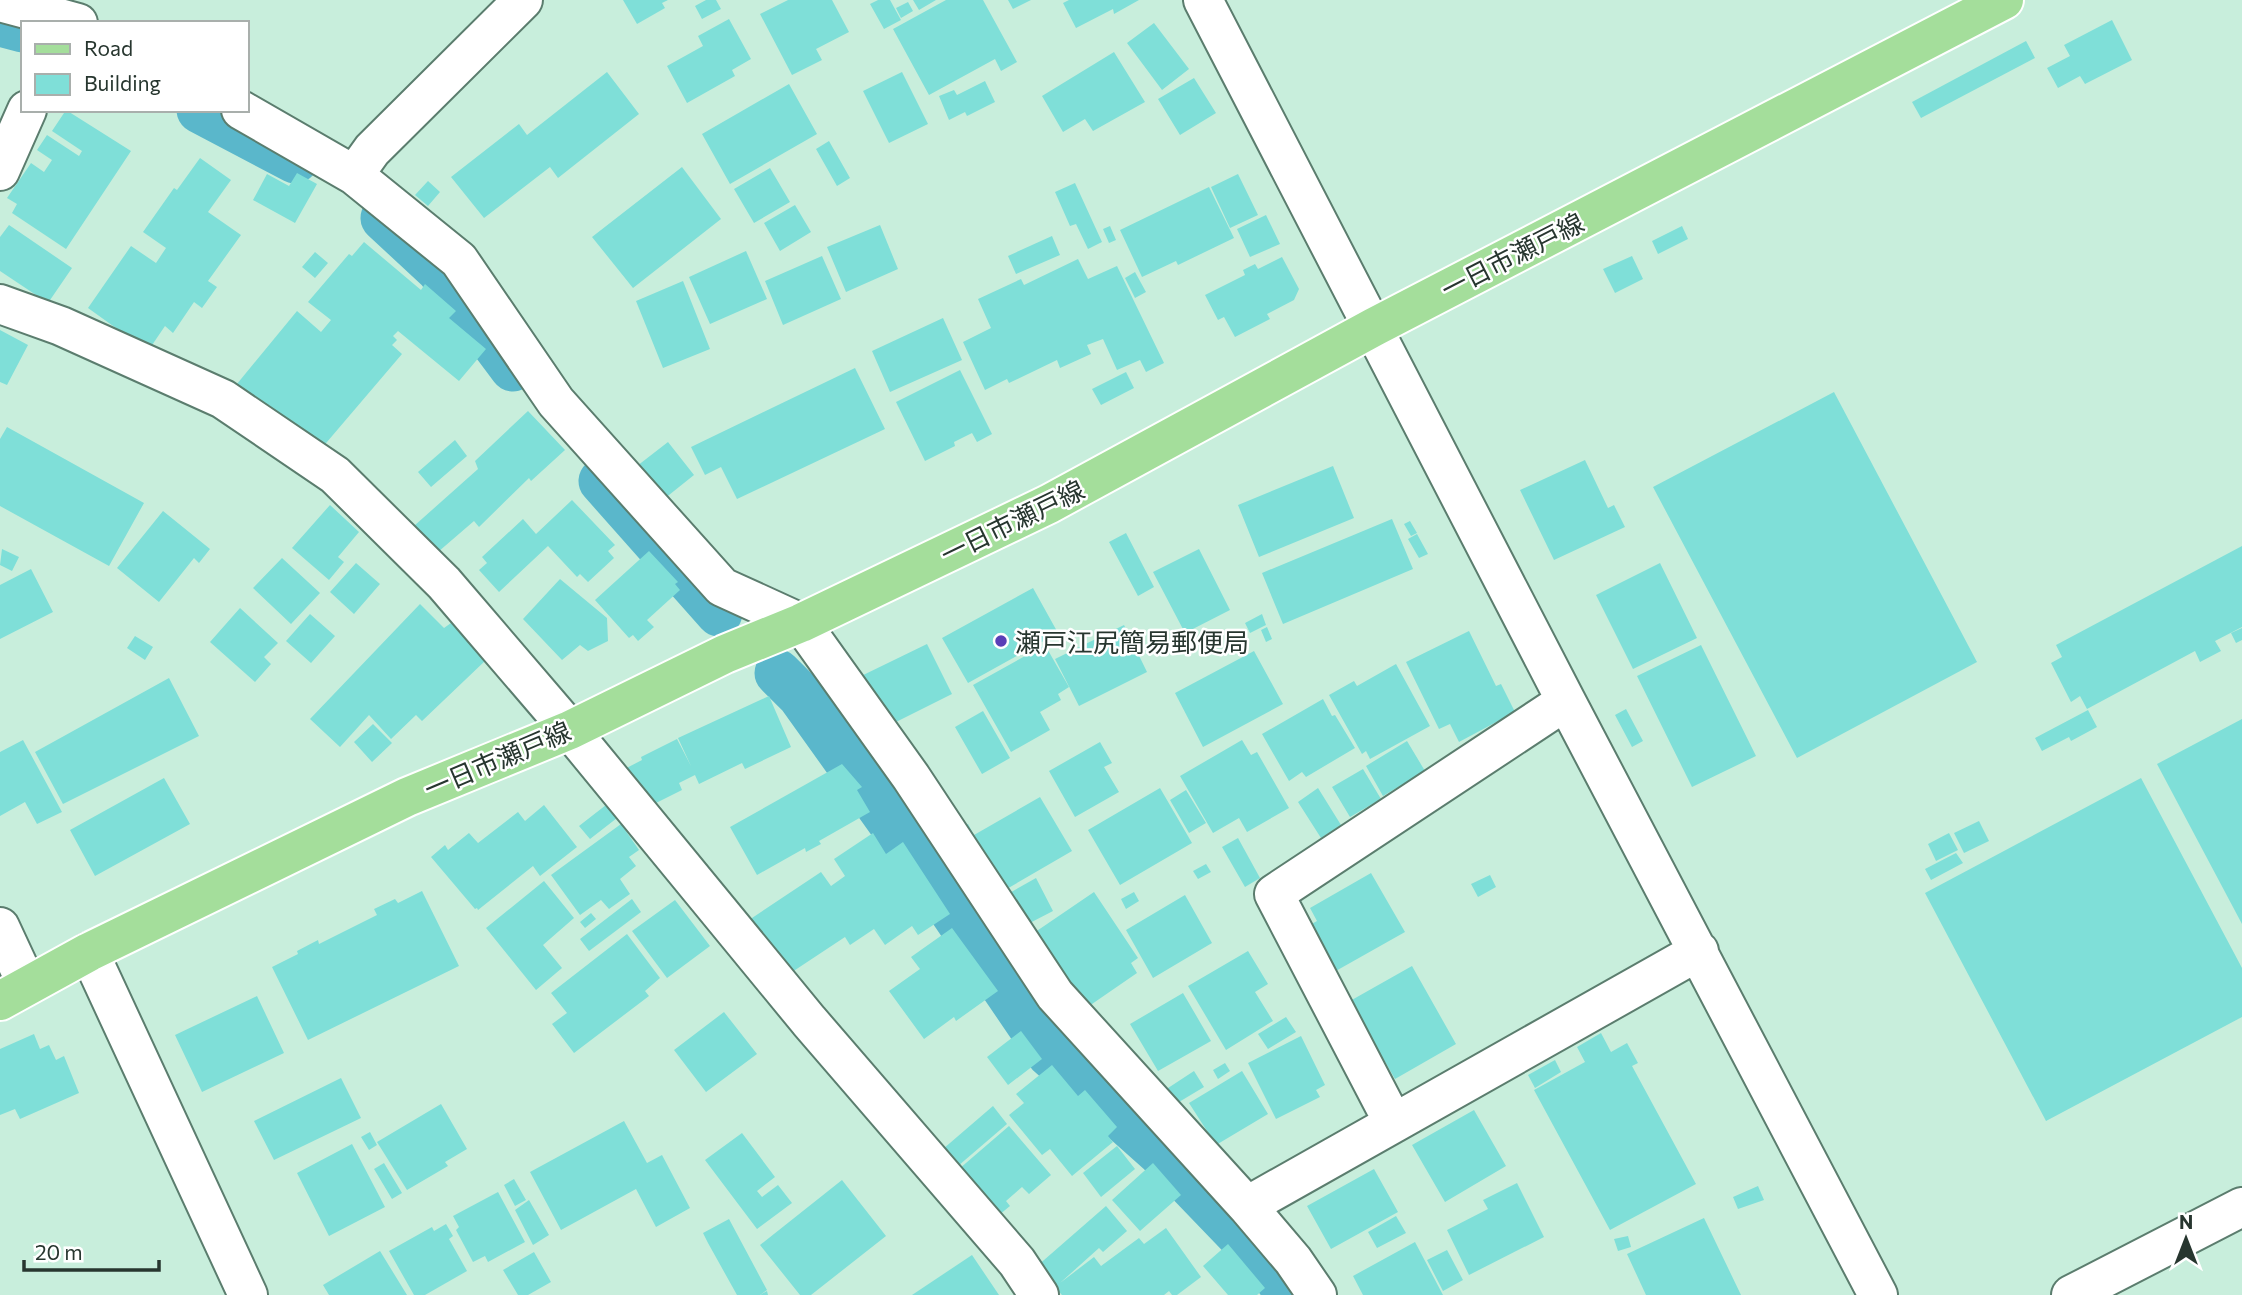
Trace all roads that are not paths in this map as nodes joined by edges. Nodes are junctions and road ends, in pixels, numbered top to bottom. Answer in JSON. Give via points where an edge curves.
{"nodes":[{"id":1,"x":523,"y":0,"type":"edge"},
{"id":2,"x":1203,"y":0,"type":"edge"},
{"id":3,"x":2004,"y":0,"type":"edge"},
{"id":4,"x":0,"y":2,"type":"edge"},
{"id":5,"x":73,"y":16,"type":"edge"},
{"id":6,"x":26,"y":112,"type":"edge"},
{"id":7,"x":244,"y":112,"type":"edge"},
{"id":8,"x":0,"y":171,"type":"edge"},
{"id":9,"x":354,"y":175,"type":"junction"},
{"id":10,"x":0,"y":304,"type":"edge"},
{"id":11,"x":1374,"y":327,"type":"junction"},
{"id":12,"x":802,"y":623,"type":"junction"},
{"id":13,"x":1566,"y":701,"type":"junction"},
{"id":14,"x":570,"y":730,"type":"junction"},
{"id":15,"x":0,"y":927,"type":"edge"},
{"id":16,"x":1699,"y":951,"type":"junction"},
{"id":17,"x":89,"y":952,"type":"junction"},
{"id":18,"x":14,"y":993,"type":"edge"},
{"id":19,"x":1392,"y":1122,"type":"junction"},
{"id":20,"x":1247,"y":1206,"type":"junction"},
{"id":21,"x":2242,"y":1208,"type":"edge"},
{"id":22,"x":248,"y":1295,"type":"edge"},
{"id":23,"x":1039,"y":1295,"type":"edge"},
{"id":24,"x":1317,"y":1295,"type":"edge"},
{"id":25,"x":1878,"y":1295,"type":"edge"},
{"id":26,"x":2071,"y":1295,"type":"edge"}],
"edges":[{"from":1,"to":9,"type":"street","via":[[372,150]]},
{"from":2,"to":11,"type":"street"},
{"from":3,"to":11,"type":"main road","name":"一日市瀬戸線"},
{"from":4,"to":5,"type":"street"},
{"from":6,"to":8,"type":"street"},
{"from":7,"to":9,"type":"street"},
{"from":9,"to":12,"type":"street","via":[[459,260],[556,402],[722,587]]},
{"from":10,"to":14,"type":"street","via":[[223,400],[335,475],[444,583]]},
{"from":11,"to":12,"type":"main road","name":"一日市瀬戸線","via":[[1049,504]]},
{"from":11,"to":13,"type":"street"},
{"from":12,"to":14,"type":"main road","name":"一日市瀬戸線","via":[[725,654]]},
{"from":12,"to":20,"type":"street","via":[[911,777],[1055,995]]},
{"from":13,"to":16,"type":"street"},
{"from":13,"to":19,"type":"street","via":[[1274,894]]},
{"from":14,"to":17,"type":"main road","name":"一日市瀬戸線","via":[[407,796]]},
{"from":14,"to":23,"type":"street","via":[[809,1021],[1017,1262]]},
{"from":15,"to":18,"type":"street"},
{"from":16,"to":19,"type":"street"},
{"from":16,"to":25,"type":"street"},
{"from":17,"to":18,"type":"main road","name":"一日市瀬戸線"},
{"from":17,"to":22,"type":"street"},
{"from":19,"to":20,"type":"street"},
{"from":20,"to":24,"type":"street"},
{"from":21,"to":26,"type":"street"}]}
